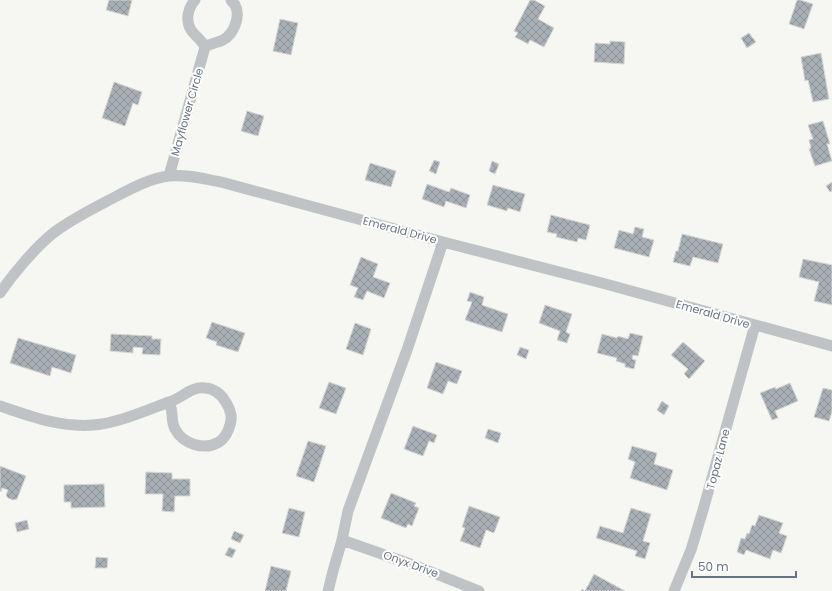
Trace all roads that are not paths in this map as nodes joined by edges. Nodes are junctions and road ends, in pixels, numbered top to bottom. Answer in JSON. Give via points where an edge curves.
{"nodes":[{"id":1,"x":195,"y":0,"type":"edge"},
{"id":2,"x":231,"y":0,"type":"edge"},
{"id":3,"x":205,"y":47,"type":"junction"},
{"id":4,"x":169,"y":176,"type":"junction"},
{"id":5,"x":444,"y":242,"type":"junction"},
{"id":6,"x":0,"y":293,"type":"edge"},
{"id":7,"x":755,"y":325,"type":"junction"},
{"id":8,"x":832,"y":346,"type":"edge"},
{"id":9,"x":169,"y":402,"type":"junction"},
{"id":10,"x":0,"y":406,"type":"edge"},
{"id":11,"x":342,"y":540,"type":"junction"},
{"id":12,"x":328,"y":591,"type":"edge"},
{"id":13,"x":479,"y":591,"type":"edge"},
{"id":14,"x":674,"y":591,"type":"edge"}],
"edges":[{"from":1,"to":3,"type":"street","via":[[188,10],[188,23]]},
{"from":2,"to":3,"type":"street","via":[[237,11],[236,24],[225,39]]},
{"from":3,"to":4,"type":"street","name":"Mayflower Circle"},
{"from":4,"to":5,"type":"street","name":"Emerald Drive","via":[[187,176],[221,182]]},
{"from":4,"to":6,"type":"street","name":"Emerald Drive","via":[[124,192],[63,226],[40,245]]},
{"from":5,"to":7,"type":"street","name":"Emerald Drive"},
{"from":5,"to":11,"type":"street","via":[[348,511]]},
{"from":7,"to":8,"type":"street","name":"Emerald Drive"},
{"from":7,"to":14,"type":"street","name":"Topaz Lane","via":[[704,510]]},
{"from":9,"to":9,"type":"street","via":[[199,388],[211,389],[222,397],[229,409],[230,425],[226,434],[220,441],[211,445],[190,444],[174,428]]},
{"from":9,"to":10,"type":"street","via":[[120,420],[91,426],[62,424]]},
{"from":11,"to":12,"type":"street"},
{"from":11,"to":13,"type":"street","name":"Onyx Drive"}]}
